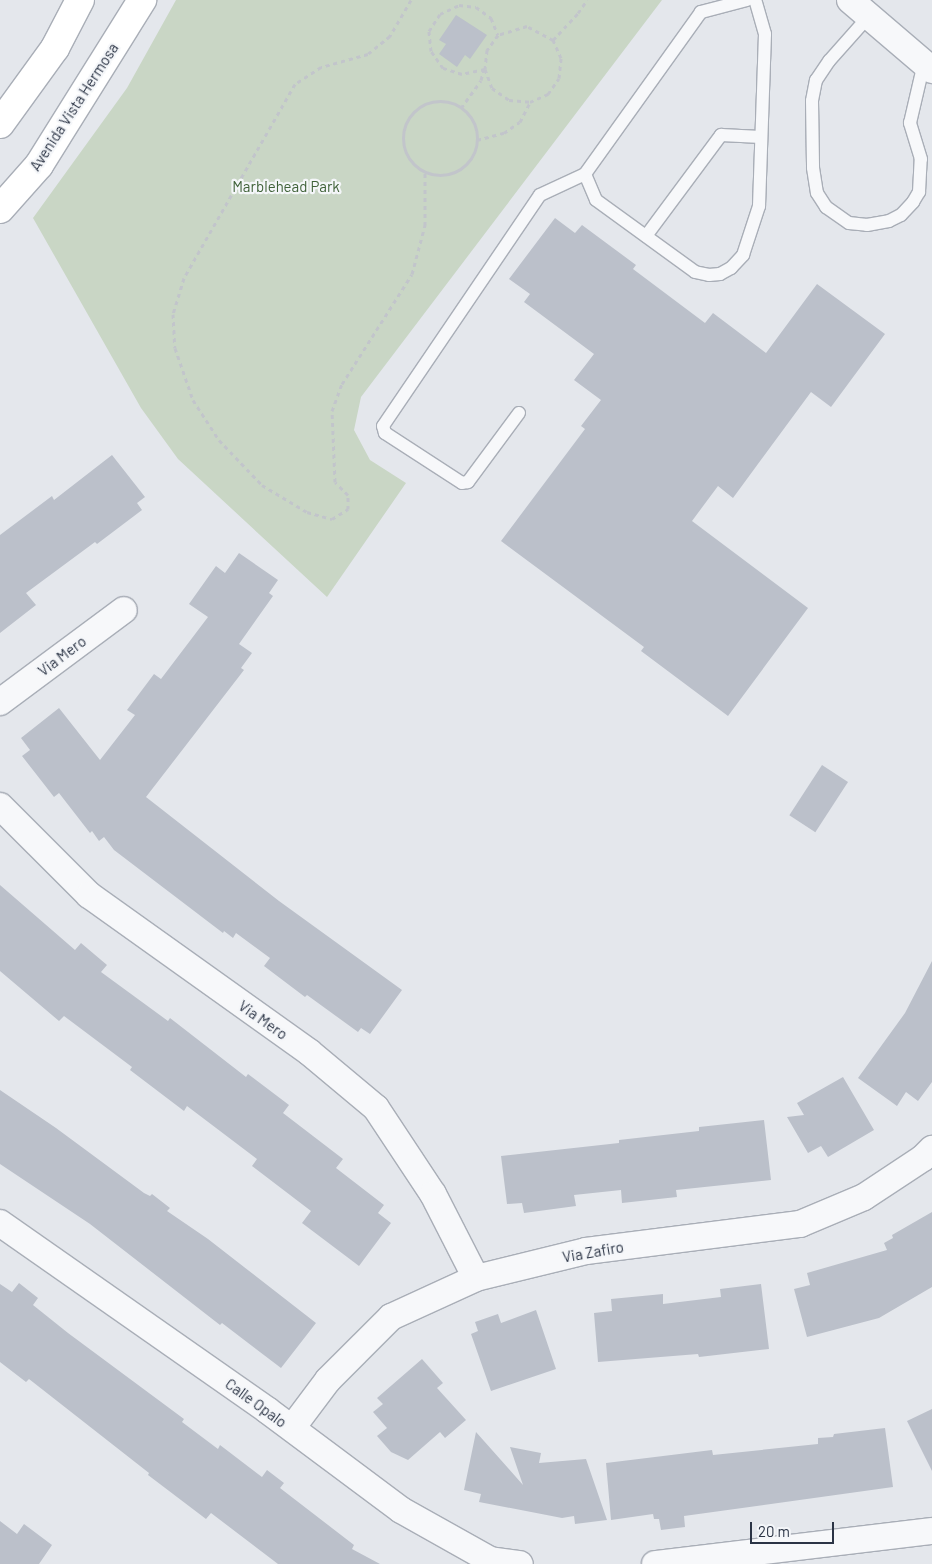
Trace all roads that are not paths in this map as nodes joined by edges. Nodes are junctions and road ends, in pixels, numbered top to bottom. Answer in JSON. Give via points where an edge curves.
{"nodes":[{"id":1,"x":80,"y":0,"type":"edge"},
{"id":2,"x":142,"y":0,"type":"edge"},
{"id":3,"x":747,"y":0,"type":"edge"},
{"id":4,"x":755,"y":0,"type":"edge"},
{"id":5,"x":860,"y":8,"type":"edge"},
{"id":6,"x":929,"y":65,"type":"edge"},
{"id":7,"x":0,"y":124,"type":"edge"},
{"id":8,"x":761,"y":137,"type":"junction"},
{"id":9,"x":585,"y":174,"type":"junction"},
{"id":10,"x":0,"y":209,"type":"edge"},
{"id":11,"x":646,"y":236,"type":"junction"},
{"id":12,"x":519,"y":412,"type":"dead end"},
{"id":13,"x":124,"y":610,"type":"dead end"},
{"id":14,"x":0,"y":702,"type":"edge"},
{"id":15,"x":0,"y":806,"type":"edge"},
{"id":16,"x":932,"y":1149,"type":"edge"},
{"id":17,"x":0,"y":1222,"type":"edge"},
{"id":18,"x":476,"y":1278,"type":"junction"},
{"id":19,"x":292,"y":1428,"type":"junction"},
{"id":20,"x":932,"y":1531,"type":"edge"},
{"id":21,"x":520,"y":1564,"type":"edge"},
{"id":22,"x":655,"y":1564,"type":"edge"}],
"edges":[{"from":1,"to":7,"type":"main road","via":[[55,48]]},
{"from":2,"to":10,"type":"main road","name":"Avenida Vista Hermosa","via":[[39,165]]},
{"from":3,"to":9,"type":"lane","via":[[701,12]]},
{"from":4,"to":8,"type":"lane","via":[[765,34]]},
{"from":5,"to":6,"type":"street"},
{"from":5,"to":6,"type":"lane","via":[[816,80],[812,100],[813,168],[817,193],[826,207],[848,223],[866,225],[889,221],[914,202],[919,192],[921,159],[910,123]]},
{"from":8,"to":11,"type":"lane","via":[[721,135]]},
{"from":8,"to":11,"type":"lane","via":[[759,206],[743,255],[731,268],[714,275],[695,272]]},
{"from":9,"to":11,"type":"lane","via":[[596,200]]},
{"from":9,"to":12,"type":"lane","via":[[540,195],[383,426],[385,433],[462,483],[468,482]]},
{"from":13,"to":14,"type":"street","name":"Via Mero"},
{"from":15,"to":18,"type":"street","name":"Via Mero","via":[[89,896],[309,1052],[376,1108],[433,1194]]},
{"from":16,"to":18,"type":"street","name":"Via Zafiro","via":[[864,1197],[800,1224],[586,1252]]},
{"from":17,"to":19,"type":"street","name":"Calle Opalo"},
{"from":18,"to":19,"type":"street","name":"Via Zafiro","via":[[391,1317],[328,1380]]},
{"from":19,"to":21,"type":"street","name":"Calle Opalo","via":[[401,1510],[490,1560]]},
{"from":20,"to":22,"type":"street"}]}
